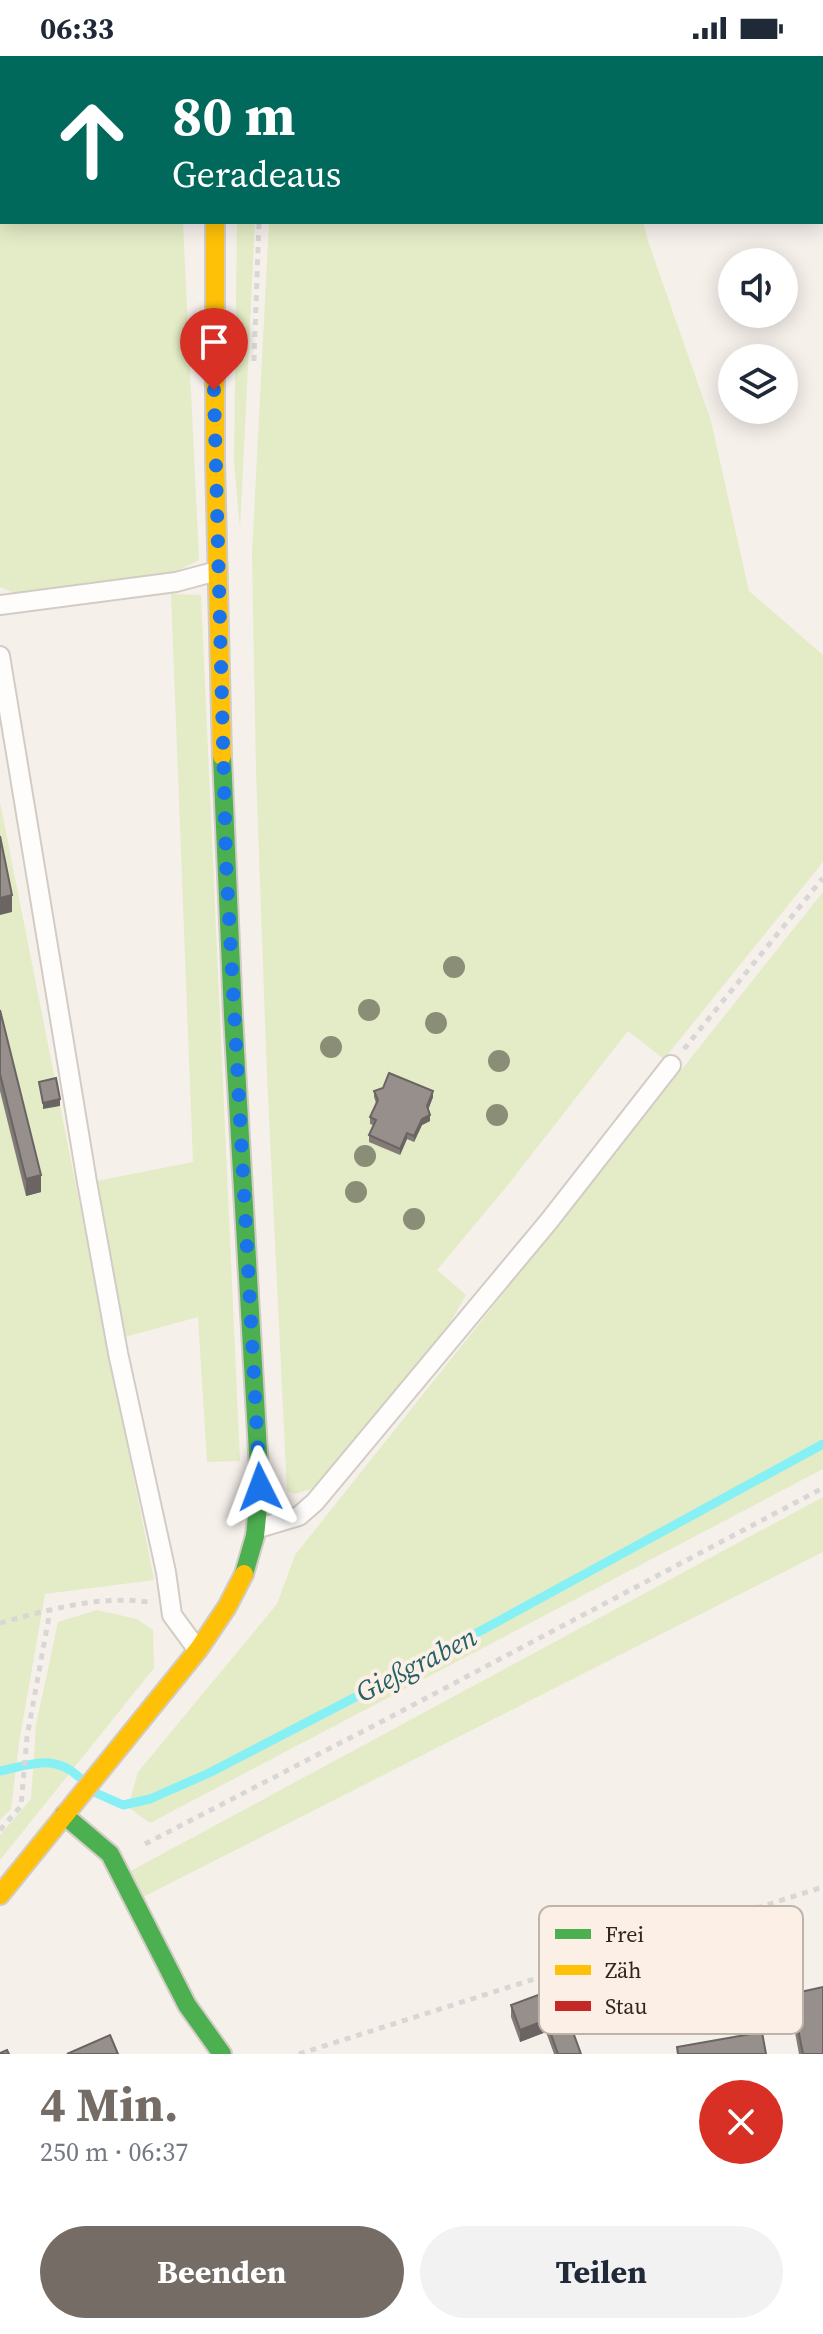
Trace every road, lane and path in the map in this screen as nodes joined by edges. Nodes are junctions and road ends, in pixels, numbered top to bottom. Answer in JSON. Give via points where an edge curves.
{"nodes":[{"id":1,"x":215,"y":224,"type":"edge"},
{"id":2,"x":217,"y":571,"type":"junction"},
{"id":3,"x":0,"y":605,"type":"edge"},
{"id":4,"x":0,"y":656,"type":"edge"},
{"id":5,"x":823,"y":878,"type":"edge"},
{"id":6,"x":671,"y":1065,"type":"joint"},
{"id":7,"x":823,"y":1488,"type":"edge"},
{"id":8,"x":256,"y":1529,"type":"junction"},
{"id":9,"x":170,"y":1604,"type":"junction"},
{"id":10,"x":50,"y":1611,"type":"junction"},
{"id":11,"x":0,"y":1623,"type":"edge"},
{"id":12,"x":197,"y":1649,"type":"junction"},
{"id":13,"x":68,"y":1810,"type":"junction"},
{"id":14,"x":0,"y":1830,"type":"edge"},
{"id":15,"x":110,"y":1854,"type":"junction"},
{"id":16,"x":823,"y":1887,"type":"edge"},
{"id":17,"x":0,"y":1895,"type":"edge"},
{"id":18,"x":763,"y":1906,"type":"edge"},
{"id":19,"x":539,"y":1978,"type":"edge"},
{"id":20,"x":222,"y":2054,"type":"edge"},
{"id":21,"x":299,"y":2054,"type":"edge"}],
"edges":[{"from":1,"to":2,"type":"street"},
{"from":2,"to":3,"type":"lane","via":[[176,582]]},
{"from":2,"to":8,"type":"street","via":[[226,861],[260,1487]]},
{"from":4,"to":9,"type":"lane","via":[[92,1213]]},
{"from":5,"to":6,"type":"path"},
{"from":6,"to":8,"type":"lane","via":[[315,1502],[299,1516]]},
{"from":7,"to":15,"type":"path","via":[[145,1844]]},
{"from":8,"to":12,"type":"street","via":[[235,1594]]},
{"from":9,"to":10,"type":"path","via":[[126,1599]]},
{"from":9,"to":12,"type":"lane"},
{"from":10,"to":11,"type":"path"},
{"from":10,"to":14,"type":"path","via":[[27,1737],[21,1806]]},
{"from":12,"to":13,"type":"street"},
{"from":13,"to":15,"type":"street"},
{"from":13,"to":17,"type":"street"},
{"from":15,"to":20,"type":"street","via":[[187,2005]]},
{"from":16,"to":18,"type":"path"},
{"from":19,"to":21,"type":"path"}]}
